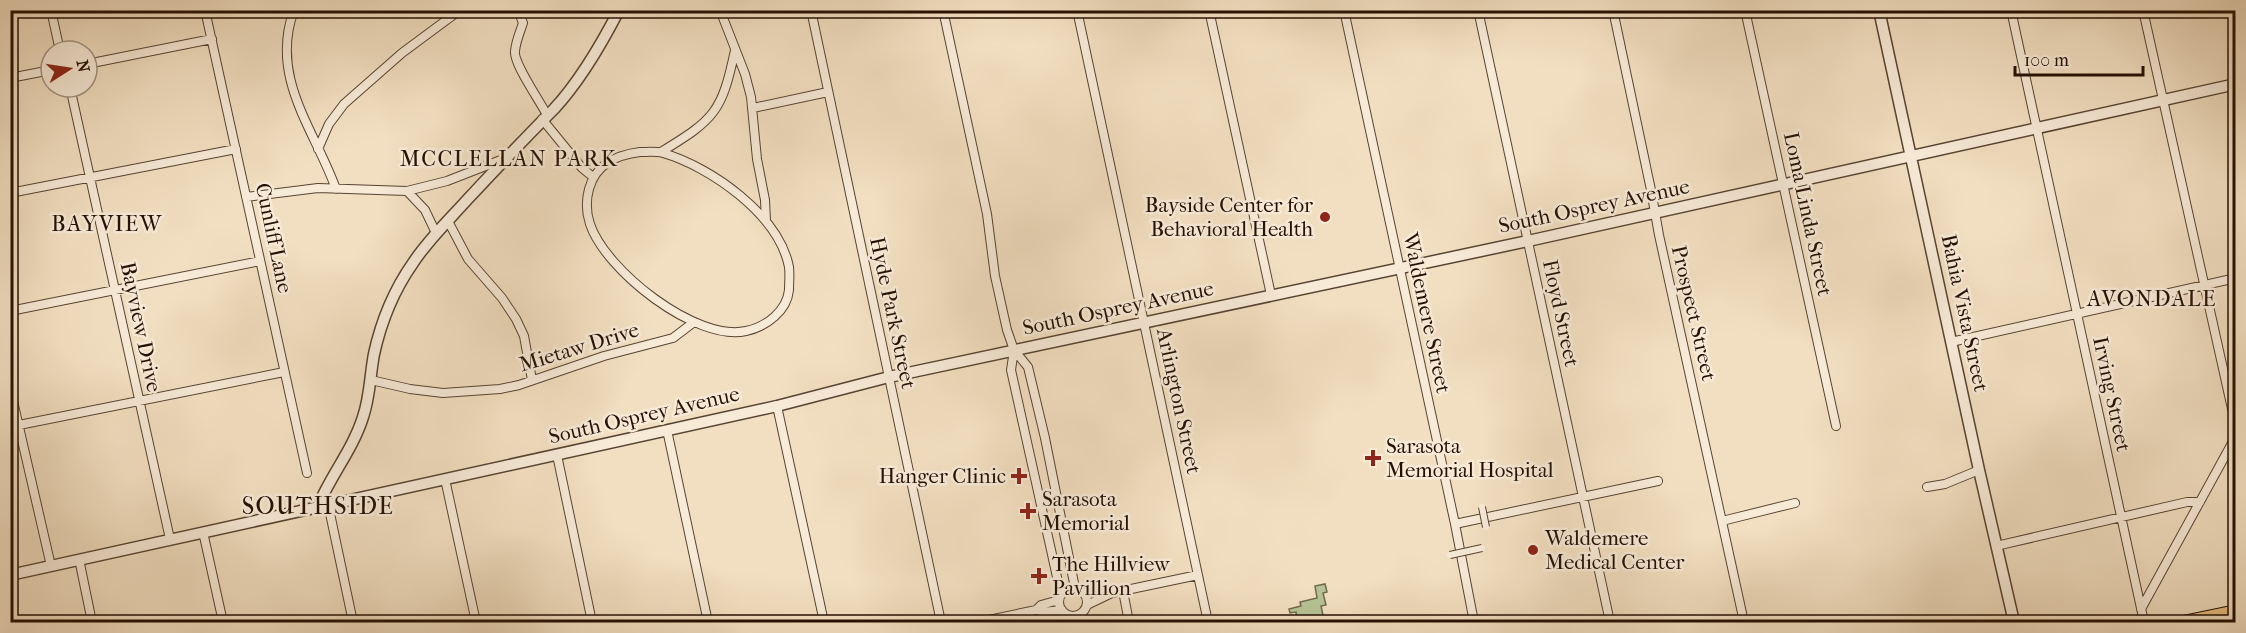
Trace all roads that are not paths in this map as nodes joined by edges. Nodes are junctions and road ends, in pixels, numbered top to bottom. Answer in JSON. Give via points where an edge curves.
{"nodes":[{"id":1,"x":51,"y":10,"type":"edge"},
{"id":2,"x":205,"y":10,"type":"edge"},
{"id":3,"x":294,"y":10,"type":"edge"},
{"id":4,"x":460,"y":10,"type":"edge"},
{"id":5,"x":518,"y":10,"type":"edge"},
{"id":6,"x":619,"y":10,"type":"edge"},
{"id":7,"x":720,"y":10,"type":"edge"},
{"id":8,"x":811,"y":10,"type":"edge"},
{"id":9,"x":944,"y":10,"type":"edge"},
{"id":10,"x":1077,"y":10,"type":"edge"},
{"id":11,"x":1209,"y":10,"type":"edge"},
{"id":12,"x":1344,"y":10,"type":"edge"},
{"id":13,"x":1478,"y":10,"type":"edge"},
{"id":14,"x":1613,"y":10,"type":"edge"},
{"id":15,"x":1745,"y":10,"type":"edge"},
{"id":16,"x":1880,"y":10,"type":"edge"},
{"id":17,"x":2011,"y":10,"type":"edge"},
{"id":18,"x":2143,"y":10,"type":"edge"},
{"id":19,"x":57,"y":39,"type":"edge"},
{"id":20,"x":212,"y":39,"type":"junction"},
{"id":21,"x":735,"y":50,"type":"junction"},
{"id":22,"x":99,"y":62,"type":"edge"},
{"id":23,"x":39,"y":72,"type":"edge"},
{"id":24,"x":10,"y":78,"type":"edge"},
{"id":25,"x":2235,"y":84,"type":"edge"},
{"id":26,"x":828,"y":92,"type":"junction"},
{"id":27,"x":73,"y":99,"type":"edge"},
{"id":28,"x":2163,"y":100,"type":"junction"},
{"id":29,"x":753,"y":108,"type":"junction"},
{"id":30,"x":545,"y":117,"type":"junction"},
{"id":31,"x":2037,"y":129,"type":"junction"},
{"id":32,"x":236,"y":149,"type":"junction"},
{"id":33,"x":318,"y":149,"type":"junction"},
{"id":34,"x":661,"y":152,"type":"junction"},
{"id":35,"x":1911,"y":157,"type":"junction"},
{"id":36,"x":506,"y":158,"type":"junction"},
{"id":37,"x":592,"y":177,"type":"junction"},
{"id":38,"x":89,"y":178,"type":"junction"},
{"id":39,"x":1783,"y":185,"type":"junction"},
{"id":40,"x":336,"y":189,"type":"junction"},
{"id":41,"x":407,"y":191,"type":"junction"},
{"id":42,"x":10,"y":193,"type":"edge"},
{"id":43,"x":246,"y":197,"type":"junction"},
{"id":44,"x":1655,"y":213,"type":"junction"},
{"id":45,"x":448,"y":220,"type":"junction"},
{"id":46,"x":766,"y":221,"type":"junction"},
{"id":47,"x":436,"y":233,"type":"junction"},
{"id":48,"x":1528,"y":241,"type":"junction"},
{"id":49,"x":260,"y":261,"type":"junction"},
{"id":50,"x":1399,"y":268,"type":"junction"},
{"id":51,"x":2235,"y":278,"type":"edge"},
{"id":52,"x":2205,"y":285,"type":"junction"},
{"id":53,"x":115,"y":289,"type":"junction"},
{"id":54,"x":1271,"y":295,"type":"junction"},
{"id":55,"x":10,"y":311,"type":"edge"},
{"id":56,"x":2077,"y":314,"type":"junction"},
{"id":57,"x":694,"y":322,"type":"junction"},
{"id":58,"x":1144,"y":322,"type":"junction"},
{"id":59,"x":1951,"y":342,"type":"junction"},
{"id":60,"x":1014,"y":350,"type":"junction"},
{"id":61,"x":284,"y":372,"type":"junction"},
{"id":62,"x":889,"y":377,"type":"junction"},
{"id":63,"x":371,"y":380,"type":"junction"},
{"id":64,"x":532,"y":380,"type":"junction"},
{"id":65,"x":10,"y":388,"type":"edge"},
{"id":66,"x":138,"y":400,"type":"junction"},
{"id":67,"x":777,"y":406,"type":"junction"},
{"id":68,"x":2235,"y":413,"type":"edge"},
{"id":69,"x":19,"y":425,"type":"junction"},
{"id":70,"x":1836,"y":426,"type":"dead end"},
{"id":71,"x":667,"y":430,"type":"junction"},
{"id":72,"x":2235,"y":436,"type":"edge"},
{"id":73,"x":557,"y":454,"type":"junction"},
{"id":74,"x":1979,"y":470,"type":"junction"},
{"id":75,"x":307,"y":473,"type":"dead end"},
{"id":76,"x":445,"y":479,"type":"junction"},
{"id":77,"x":1659,"y":481,"type":"dead end"},
{"id":78,"x":1927,"y":487,"type":"dead end"},
{"id":79,"x":1582,"y":497,"type":"junction"},
{"id":80,"x":2200,"y":502,"type":"junction"},
{"id":81,"x":1795,"y":503,"type":"dead end"},
{"id":82,"x":323,"y":505,"type":"junction"},
{"id":83,"x":1482,"y":507,"type":"dead end"},
{"id":84,"x":2121,"y":516,"type":"junction"},
{"id":85,"x":1722,"y":521,"type":"junction"},
{"id":86,"x":1455,"y":524,"type":"junction"},
{"id":87,"x":1486,"y":527,"type":"dead end"},
{"id":88,"x":204,"y":532,"type":"junction"},
{"id":89,"x":170,"y":539,"type":"junction"},
{"id":90,"x":1996,"y":546,"type":"junction"},
{"id":91,"x":1482,"y":548,"type":"dead end"},
{"id":92,"x":1450,"y":555,"type":"dead end"},
{"id":93,"x":79,"y":559,"type":"junction"},
{"id":94,"x":51,"y":566,"type":"junction"},
{"id":95,"x":10,"y":574,"type":"edge"},
{"id":96,"x":1198,"y":575,"type":"junction"},
{"id":97,"x":1079,"y":590,"type":"junction"},
{"id":98,"x":1123,"y":591,"type":"junction"},
{"id":99,"x":1112,"y":593,"type":"junction"},
{"id":100,"x":1060,"y":597,"type":"junction"},
{"id":101,"x":1085,"y":608,"type":"junction"},
{"id":102,"x":2141,"y":609,"type":"junction"},
{"id":103,"x":1036,"y":610,"type":"junction"},
{"id":104,"x":2230,"y":613,"type":"edge"},
{"id":105,"x":1065,"y":615,"type":"edge"},
{"id":106,"x":92,"y":622,"type":"edge"},
{"id":107,"x":223,"y":622,"type":"edge"},
{"id":108,"x":353,"y":622,"type":"edge"},
{"id":109,"x":476,"y":622,"type":"edge"},
{"id":110,"x":592,"y":622,"type":"edge"},
{"id":111,"x":708,"y":622,"type":"edge"},
{"id":112,"x":824,"y":622,"type":"edge"},
{"id":113,"x":941,"y":622,"type":"edge"},
{"id":114,"x":979,"y":622,"type":"edge"},
{"id":115,"x":1085,"y":622,"type":"edge"},
{"id":116,"x":1129,"y":622,"type":"edge"},
{"id":117,"x":1208,"y":622,"type":"edge"},
{"id":118,"x":1474,"y":622,"type":"edge"},
{"id":119,"x":1610,"y":622,"type":"edge"},
{"id":120,"x":1744,"y":622,"type":"edge"},
{"id":121,"x":2014,"y":622,"type":"edge"},
{"id":122,"x":2144,"y":622,"type":"edge"},
{"id":123,"x":2184,"y":622,"type":"edge"}],
"edges":[{"from":1,"to":19,"type":"street"},
{"from":2,"to":20,"type":"street","name":"Cunliff Lane"},
{"from":3,"to":33,"type":"street","via":[[287,48],[290,71],[300,110]]},
{"from":4,"to":33,"type":"street","via":[[402,53],[344,104]]},
{"from":5,"to":30,"type":"street","via":[[523,23],[514,53],[517,65]]},
{"from":6,"to":30,"type":"street","via":[[582,72]]},
{"from":7,"to":21,"type":"street"},
{"from":8,"to":26,"type":"street","name":"Hyde Park Street"},
{"from":9,"to":60,"type":"street","via":[[987,214],[995,276]]},
{"from":10,"to":58,"type":"street","name":"Arlington Street"},
{"from":11,"to":54,"type":"street"},
{"from":12,"to":50,"type":"street","name":"Waldemere Street"},
{"from":13,"to":48,"type":"street","name":"Floyd Street"},
{"from":14,"to":44,"type":"street","name":"Prospect Street"},
{"from":15,"to":39,"type":"street","name":"Loma Linda Street"},
{"from":16,"to":35,"type":"street","name":"Bahia Vista Street"},
{"from":17,"to":31,"type":"street","name":"Irving Street"},
{"from":18,"to":28,"type":"street"},
{"from":20,"to":22,"type":"street"},
{"from":20,"to":32,"type":"street","name":"Cunliff Lane"},
{"from":21,"to":29,"type":"street"},
{"from":21,"to":34,"type":"street","via":[[725,91],[712,114],[697,130]]},
{"from":23,"to":24,"type":"street"},
{"from":25,"to":28,"type":"street","name":"South Osprey Avenue"},
{"from":26,"to":29,"type":"street"},
{"from":26,"to":62,"type":"street","name":"Hyde Park Street"},
{"from":27,"to":38,"type":"street","name":"Bayview Drive"},
{"from":28,"to":31,"type":"street","name":"South Osprey Avenue"},
{"from":28,"to":52,"type":"street"},
{"from":29,"to":46,"type":"street"},
{"from":30,"to":36,"type":"street"},
{"from":30,"to":37,"type":"street"},
{"from":31,"to":35,"type":"street","name":"South Osprey Avenue"},
{"from":31,"to":56,"type":"street","name":"Irving Street"},
{"from":32,"to":38,"type":"street"},
{"from":32,"to":43,"type":"street","name":"Cunliff Lane"},
{"from":33,"to":40,"type":"street"},
{"from":34,"to":37,"type":"street","via":[[620,156],[605,163]]},
{"from":34,"to":46,"type":"street","via":[[722,182]]},
{"from":35,"to":39,"type":"street","name":"South Osprey Avenue"},
{"from":35,"to":59,"type":"street","name":"Bahia Vista Street"},
{"from":36,"to":41,"type":"street"},
{"from":36,"to":45,"type":"street"},
{"from":37,"to":57,"type":"street","via":[[586,209],[602,245],[646,293]]},
{"from":38,"to":42,"type":"street"},
{"from":38,"to":53,"type":"street","name":"Bayview Drive"},
{"from":39,"to":44,"type":"street","name":"South Osprey Avenue"},
{"from":39,"to":70,"type":"street","name":"Loma Linda Street"},
{"from":40,"to":41,"type":"street"},
{"from":40,"to":43,"type":"street"},
{"from":41,"to":47,"type":"street","via":[[426,210]]},
{"from":43,"to":49,"type":"street","name":"Cunliff Lane"},
{"from":44,"to":48,"type":"street","name":"South Osprey Avenue"},
{"from":44,"to":85,"type":"street","name":"Prospect Street"},
{"from":45,"to":47,"type":"street"},
{"from":45,"to":64,"type":"street","via":[[468,259],[516,319],[524,336]]},
{"from":46,"to":57,"type":"street","via":[[789,267],[784,307],[749,331],[726,332]]},
{"from":47,"to":63,"type":"street","via":[[411,266],[390,304],[377,340]]},
{"from":48,"to":50,"type":"street","name":"South Osprey Avenue"},
{"from":48,"to":79,"type":"street","name":"Floyd Street"},
{"from":49,"to":53,"type":"street"},
{"from":49,"to":61,"type":"street","name":"Cunliff Lane"},
{"from":50,"to":54,"type":"street","name":"South Osprey Avenue"},
{"from":50,"to":86,"type":"street","name":"Waldemere Street"},
{"from":51,"to":52,"type":"street"},
{"from":52,"to":56,"type":"street"},
{"from":52,"to":68,"type":"street"},
{"from":53,"to":55,"type":"street"},
{"from":53,"to":66,"type":"street","name":"Bayview Drive"},
{"from":54,"to":58,"type":"street","name":"South Osprey Avenue"},
{"from":56,"to":59,"type":"street"},
{"from":56,"to":84,"type":"street","name":"Irving Street"},
{"from":57,"to":64,"type":"street","name":"Mietaw Drive","via":[[673,338]]},
{"from":58,"to":60,"type":"street","name":"South Osprey Avenue"},
{"from":58,"to":96,"type":"street","name":"Arlington Street"},
{"from":59,"to":74,"type":"street","name":"Bahia Vista Street"},
{"from":60,"to":62,"type":"street","name":"South Osprey Avenue"},
{"from":60,"to":97,"type":"street","via":[[1028,367]]},
{"from":60,"to":100,"type":"street","via":[[1011,370]]},
{"from":61,"to":66,"type":"street"},
{"from":61,"to":75,"type":"street","name":"Cunliff Lane"},
{"from":62,"to":67,"type":"street","name":"South Osprey Avenue"},
{"from":62,"to":113,"type":"street","name":"Hyde Park Street"},
{"from":63,"to":64,"type":"street","name":"Mietaw Drive","via":[[427,392],[459,393],[500,389]]},
{"from":63,"to":82,"type":"street","via":[[359,429],[326,486]]},
{"from":65,"to":69,"type":"street"},
{"from":66,"to":69,"type":"street"},
{"from":66,"to":89,"type":"street","name":"Bayview Drive"},
{"from":67,"to":71,"type":"street","name":"South Osprey Avenue"},
{"from":67,"to":112,"type":"street"},
{"from":69,"to":94,"type":"street"},
{"from":71,"to":73,"type":"street","name":"South Osprey Avenue"},
{"from":71,"to":111,"type":"street"},
{"from":72,"to":80,"type":"street"},
{"from":73,"to":76,"type":"street","name":"South Osprey Avenue"},
{"from":73,"to":110,"type":"street"},
{"from":74,"to":78,"type":"street"},
{"from":74,"to":90,"type":"street","name":"Bahia Vista Street"},
{"from":76,"to":82,"type":"street","name":"South Osprey Avenue"},
{"from":76,"to":109,"type":"street"},
{"from":77,"to":79,"type":"street"},
{"from":79,"to":86,"type":"street"},
{"from":79,"to":119,"type":"street","name":"Floyd Street"},
{"from":80,"to":84,"type":"street"},
{"from":80,"to":102,"type":"street"},
{"from":81,"to":85,"type":"street"},
{"from":82,"to":88,"type":"street","name":"South Osprey Avenue"},
{"from":82,"to":108,"type":"street"},
{"from":83,"to":87,"type":"street","bridge":true},
{"from":84,"to":90,"type":"street"},
{"from":84,"to":102,"type":"street","name":"Irving Street"},
{"from":85,"to":120,"type":"street","name":"Prospect Street"},
{"from":86,"to":118,"type":"street","name":"Waldemere Street"},
{"from":88,"to":89,"type":"street","name":"South Osprey Avenue"},
{"from":88,"to":107,"type":"street"},
{"from":89,"to":93,"type":"street","name":"South Osprey Avenue"},
{"from":90,"to":121,"type":"street","name":"Bahia Vista Street"},
{"from":91,"to":92,"type":"street","bridge":true},
{"from":93,"to":94,"type":"street","name":"South Osprey Avenue"},
{"from":93,"to":106,"type":"street"},
{"from":94,"to":95,"type":"street","name":"South Osprey Avenue"},
{"from":96,"to":98,"type":"street"},
{"from":96,"to":117,"type":"street","name":"Arlington Street"},
{"from":97,"to":99,"type":"street"},
{"from":97,"to":100,"type":"street","via":[[1070,588]]},
{"from":97,"to":101,"type":"street"},
{"from":98,"to":99,"type":"street"},
{"from":98,"to":116,"type":"street"},
{"from":99,"to":101,"type":"street"},
{"from":100,"to":103,"type":"street"},
{"from":100,"to":105,"type":"street"},
{"from":101,"to":105,"type":"street","via":[[1075,616]]},
{"from":101,"to":115,"type":"street"},
{"from":102,"to":122,"type":"street","name":"Irving Street"},
{"from":103,"to":105,"type":"street"},
{"from":103,"to":114,"type":"street"},
{"from":104,"to":123,"type":"main road"}]}
